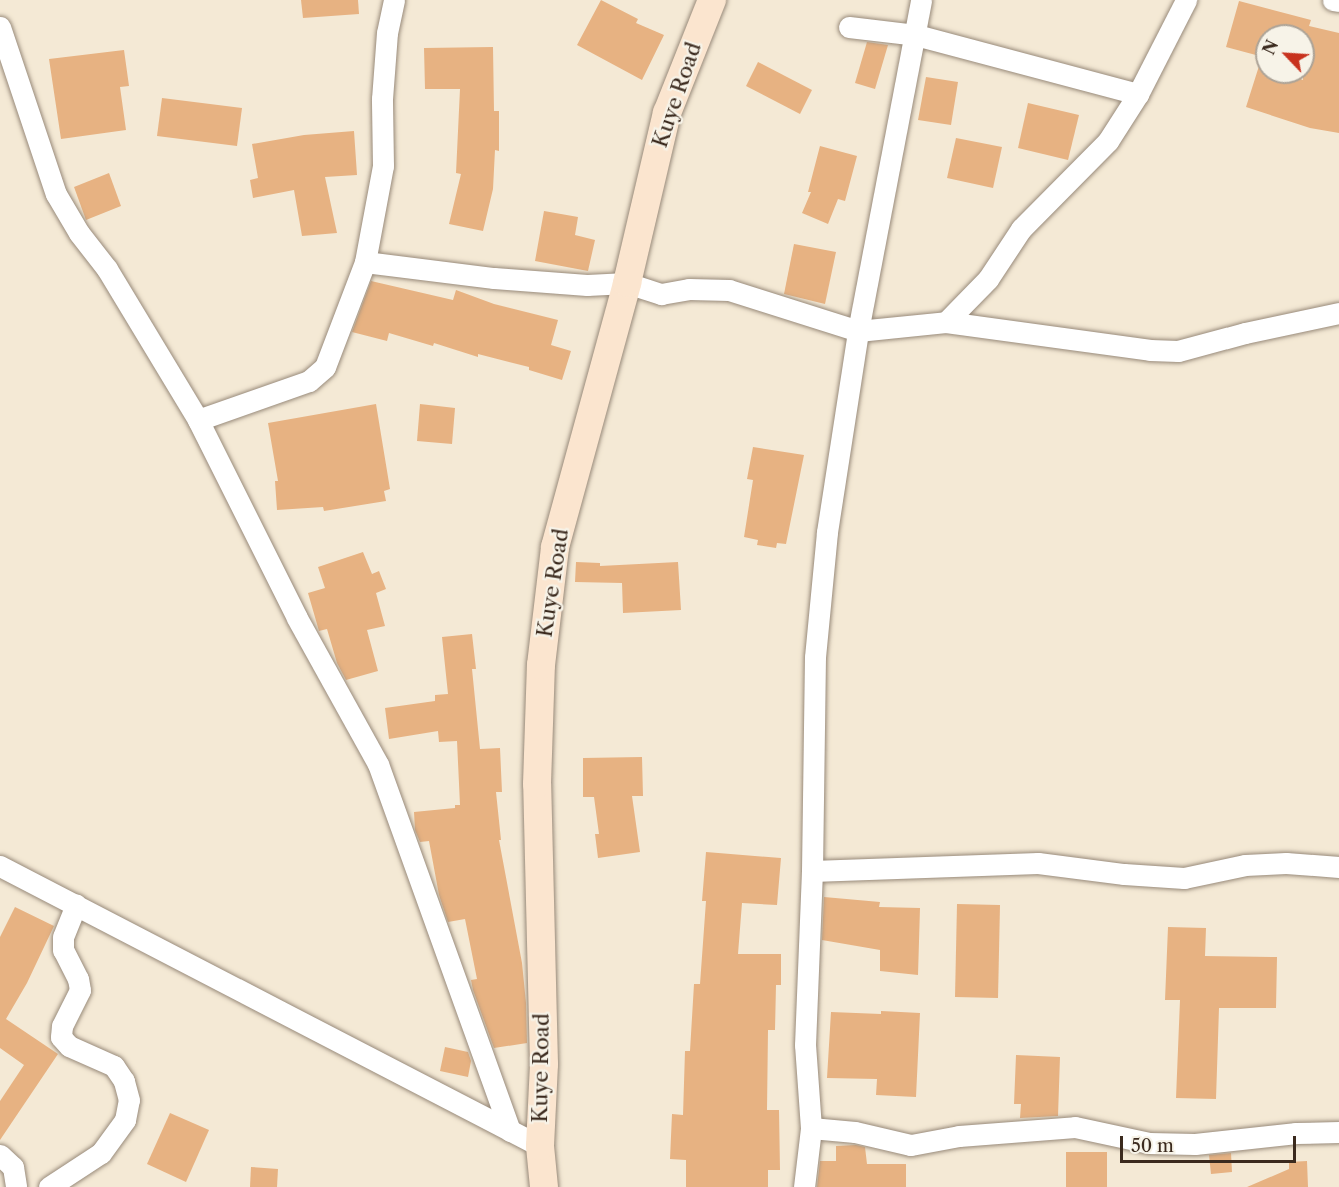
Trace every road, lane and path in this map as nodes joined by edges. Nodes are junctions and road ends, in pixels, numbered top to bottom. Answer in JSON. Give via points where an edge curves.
{"nodes":[{"id":1,"x":394,"y":0,"type":"edge"},
{"id":2,"x":712,"y":0,"type":"edge"},
{"id":3,"x":921,"y":0,"type":"edge"},
{"id":4,"x":1186,"y":0,"type":"edge"},
{"id":5,"x":1333,"y":0,"type":"edge"},
{"id":6,"x":1339,"y":1,"type":"edge"},
{"id":7,"x":0,"y":27,"type":"edge"},
{"id":8,"x":849,"y":27,"type":"dead end"},
{"id":9,"x":916,"y":35,"type":"junction"},
{"id":10,"x":1138,"y":94,"type":"junction"},
{"id":11,"x":365,"y":262,"type":"junction"},
{"id":12,"x":627,"y":284,"type":"junction"},
{"id":13,"x":1339,"y":313,"type":"edge"},
{"id":14,"x":946,"y":322,"type":"junction"},
{"id":15,"x":858,"y":331,"type":"junction"},
{"id":16,"x":198,"y":420,"type":"junction"},
{"id":17,"x":0,"y":866,"type":"edge"},
{"id":18,"x":1339,"y":867,"type":"edge"},
{"id":19,"x":813,"y":871,"type":"junction"},
{"id":20,"x":76,"y":905,"type":"junction"},
{"id":21,"x":810,"y":1128,"type":"junction"},
{"id":22,"x":510,"y":1131,"type":"junction"},
{"id":23,"x":1339,"y":1132,"type":"edge"},
{"id":24,"x":540,"y":1146,"type":"junction"},
{"id":25,"x":0,"y":1155,"type":"edge"},
{"id":26,"x":16,"y":1187,"type":"edge"},
{"id":27,"x":50,"y":1187,"type":"edge"},
{"id":28,"x":544,"y":1187,"type":"edge"},
{"id":29,"x":804,"y":1187,"type":"edge"}],
"edges":[{"from":1,"to":11,"type":"street","via":[[387,33],[382,166]]},
{"from":2,"to":12,"type":"street","name":"Kuye Road","via":[[667,113]]},
{"from":3,"to":9,"type":"street"},
{"from":4,"to":10,"type":"street"},
{"from":5,"to":6,"type":"street"},
{"from":7,"to":16,"type":"street","via":[[56,194],[107,269]]},
{"from":8,"to":9,"type":"street"},
{"from":9,"to":10,"type":"street"},
{"from":9,"to":15,"type":"street"},
{"from":10,"to":14,"type":"street","via":[[1108,141],[1021,230],[988,279]]},
{"from":11,"to":12,"type":"street","via":[[494,278]]},
{"from":11,"to":16,"type":"street","via":[[325,367],[309,381]]},
{"from":12,"to":15,"type":"street","via":[[661,294],[689,289],[729,290]]},
{"from":12,"to":24,"type":"street","name":"Kuye Road","via":[[555,547],[541,665],[537,784],[544,1064]]},
{"from":13,"to":14,"type":"street","via":[[1178,351]]},
{"from":14,"to":15,"type":"street"},
{"from":15,"to":19,"type":"street","via":[[827,532],[815,657]]},
{"from":16,"to":22,"type":"street","via":[[297,618],[378,764]]},
{"from":17,"to":20,"type":"street"},
{"from":18,"to":19,"type":"street","via":[[1245,865],[1184,878],[1038,863]]},
{"from":19,"to":21,"type":"street","via":[[805,1045]]},
{"from":20,"to":22,"type":"street"},
{"from":20,"to":27,"type":"street","via":[[63,937],[63,950],[80,990],[62,1026],[61,1037],[69,1046],[114,1066],[124,1081],[129,1100],[125,1120],[101,1153]]},
{"from":21,"to":23,"type":"street","via":[[855,1132],[911,1144],[959,1136],[1075,1127],[1149,1143],[1195,1144]]},
{"from":21,"to":29,"type":"street"},
{"from":22,"to":24,"type":"street"},
{"from":24,"to":28,"type":"street","name":"Kuye Road"},
{"from":25,"to":26,"type":"street","via":[[13,1167]]}]}
